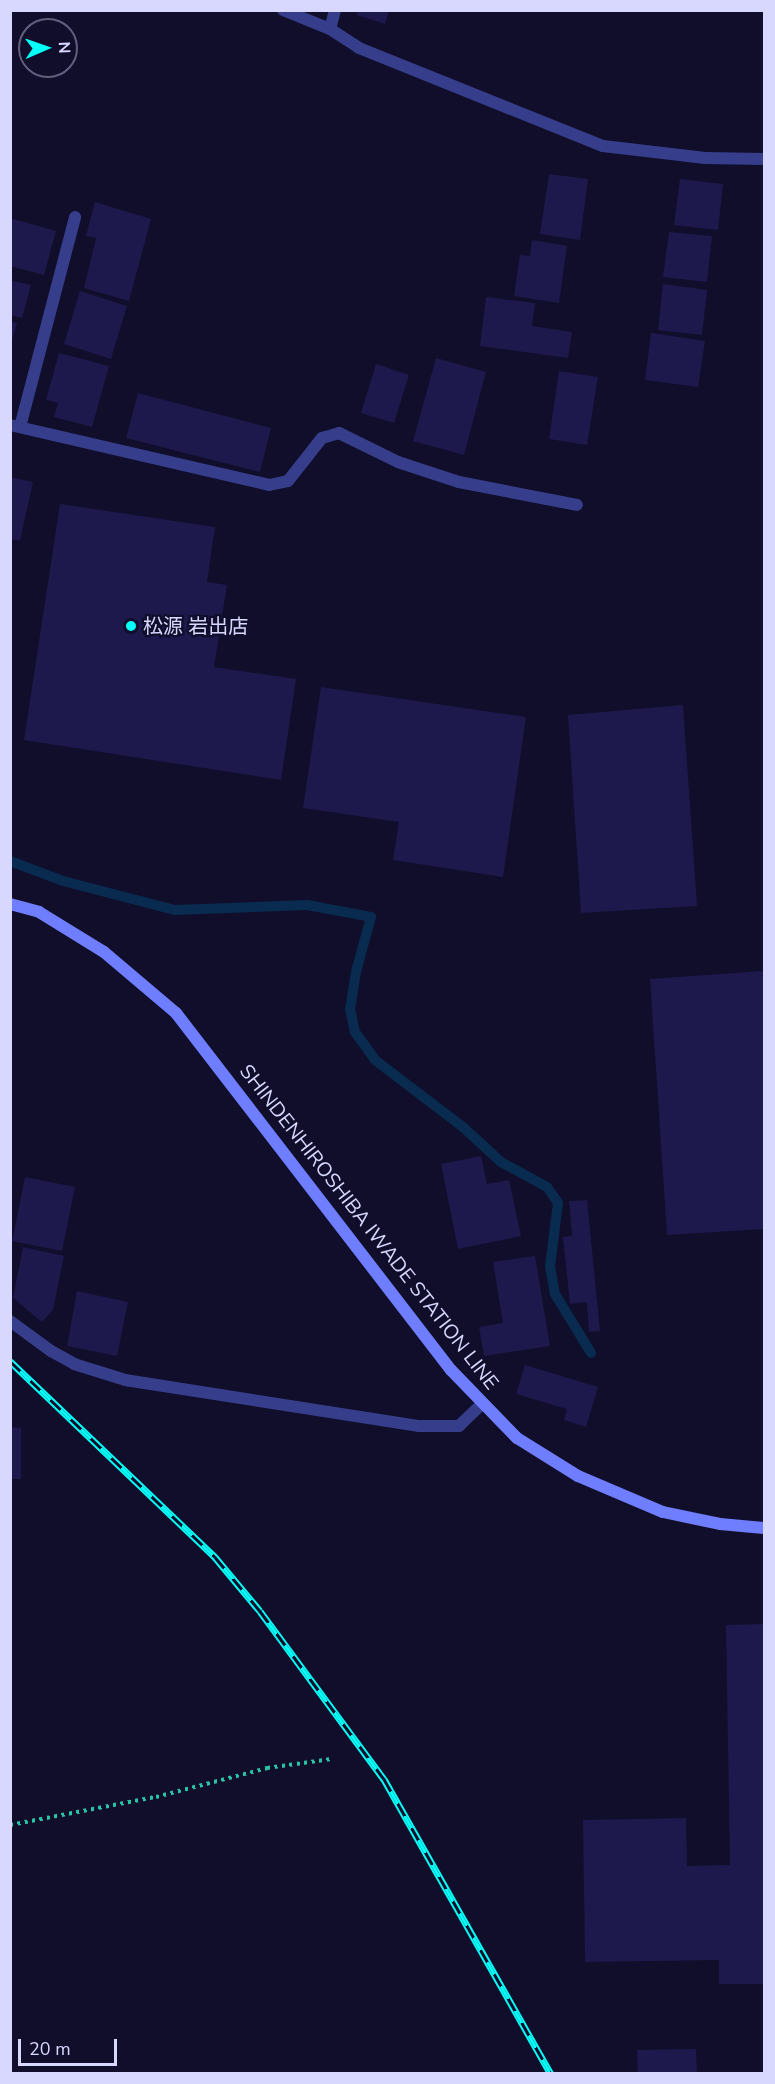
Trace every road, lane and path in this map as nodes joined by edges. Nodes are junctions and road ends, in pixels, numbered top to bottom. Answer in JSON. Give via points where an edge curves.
{"nodes":[{"id":1,"x":283,"y":10,"type":"edge"},
{"id":2,"x":335,"y":10,"type":"edge"},
{"id":3,"x":330,"y":29,"type":"junction"},
{"id":4,"x":765,"y":159,"type":"edge"},
{"id":5,"x":75,"y":217,"type":"dead end"},
{"id":6,"x":15,"y":426,"type":"edge"},
{"id":7,"x":578,"y":505,"type":"dead end"},
{"id":8,"x":10,"y":904,"type":"edge"},
{"id":9,"x":10,"y":1322,"type":"edge"},
{"id":10,"x":482,"y":1404,"type":"junction"},
{"id":11,"x":765,"y":1528,"type":"edge"},
{"id":12,"x":331,"y":1760,"type":"dead end"},
{"id":13,"x":10,"y":1825,"type":"edge"}],
"edges":[{"from":1,"to":3,"type":"street"},
{"from":2,"to":3,"type":"street"},
{"from":3,"to":4,"type":"street","via":[[359,48],[603,146],[705,158]]},
{"from":5,"to":6,"type":"street"},
{"from":6,"to":7,"type":"street","via":[[269,485],[288,481],[322,438],[339,433],[398,462],[459,482]]},
{"from":8,"to":10,"type":"main road","name":"SHINDENHIROSHIBA IWADE STATION LINE","via":[[39,912],[104,952],[176,1013],[444,1361]]},
{"from":9,"to":10,"type":"street","via":[[74,1364],[125,1380],[419,1426],[459,1426]]},
{"from":10,"to":11,"type":"main road","name":"SHINDENHIROSHIBA IWADE STATION LINE","via":[[518,1438],[578,1476],[663,1512],[720,1524]]},
{"from":12,"to":13,"type":"path","via":[[267,1768],[156,1797]]}]}
